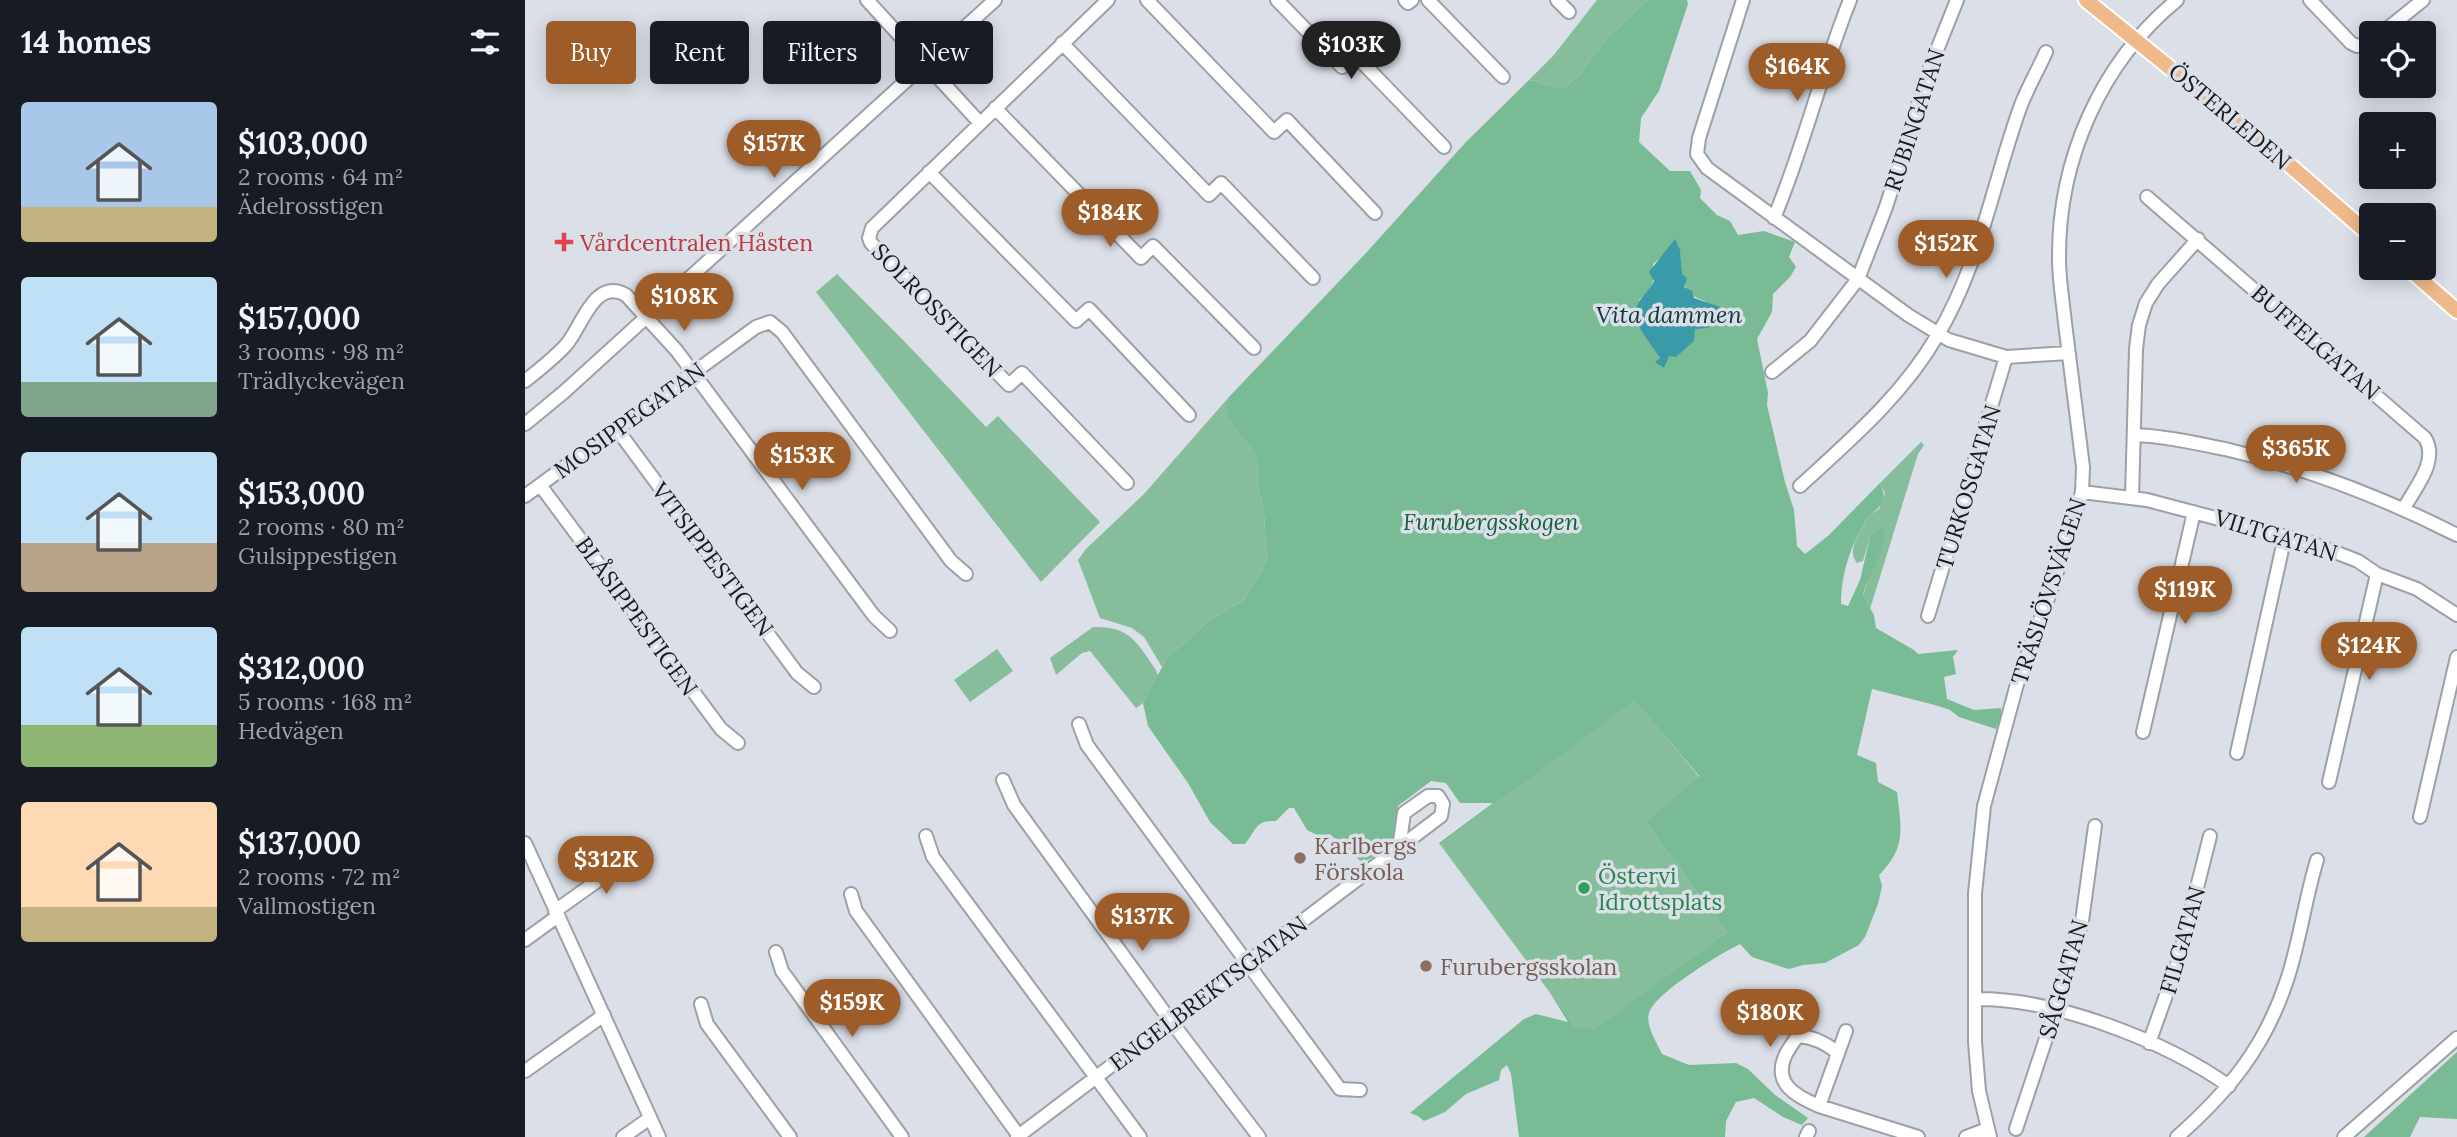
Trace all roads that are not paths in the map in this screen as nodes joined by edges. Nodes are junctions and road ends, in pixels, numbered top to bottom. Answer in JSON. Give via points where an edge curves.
{"nodes":[{"id":1,"x":867,"y":0,"type":"edge"},
{"id":2,"x":995,"y":0,"type":"edge"},
{"id":3,"x":1108,"y":0,"type":"edge"},
{"id":4,"x":1147,"y":0,"type":"edge"},
{"id":5,"x":1277,"y":0,"type":"edge"},
{"id":6,"x":1405,"y":0,"type":"edge"},
{"id":7,"x":1412,"y":0,"type":"edge"},
{"id":8,"x":1428,"y":0,"type":"edge"},
{"id":9,"x":1557,"y":0,"type":"edge"},
{"id":10,"x":1743,"y":0,"type":"edge"},
{"id":11,"x":1850,"y":0,"type":"edge"},
{"id":12,"x":1957,"y":0,"type":"edge"},
{"id":13,"x":2086,"y":0,"type":"edge"},
{"id":14,"x":2177,"y":0,"type":"edge"},
{"id":15,"x":2310,"y":0,"type":"edge"},
{"id":16,"x":2423,"y":0,"type":"edge"},
{"id":17,"x":1569,"y":12,"type":"dead end"},
{"id":18,"x":972,"y":21,"type":"edge"},
{"id":19,"x":2397,"y":21,"type":"edge"},
{"id":20,"x":895,"y":31,"type":"edge"},
{"id":21,"x":2137,"y":39,"type":"junction"},
{"id":22,"x":1062,"y":43,"type":"junction"},
{"id":23,"x":2359,"y":45,"type":"edge"},
{"id":24,"x":2046,"y":52,"type":"dead end"},
{"id":25,"x":1503,"y":77,"type":"dead end"},
{"id":26,"x":903,"y":84,"type":"edge"},
{"id":27,"x":944,"y":84,"type":"edge"},
{"id":28,"x":995,"y":108,"type":"junction"},
{"id":29,"x":979,"y":122,"type":"junction"},
{"id":30,"x":1444,"y":147,"type":"dead end"},
{"id":31,"x":929,"y":172,"type":"junction"},
{"id":32,"x":2147,"y":197,"type":"dead end"},
{"id":33,"x":1375,"y":213,"type":"dead end"},
{"id":34,"x":1775,"y":218,"type":"junction"},
{"id":35,"x":2359,"y":226,"type":"edge"},
{"id":36,"x":2198,"y":239,"type":"junction"},
{"id":37,"x":1313,"y":278,"type":"dead end"},
{"id":38,"x":1857,"y":279,"type":"junction"},
{"id":39,"x":2422,"y":280,"type":"edge"},
{"id":40,"x":2457,"y":311,"type":"edge"},
{"id":41,"x":647,"y":317,"type":"junction"},
{"id":42,"x":1939,"y":334,"type":"junction"},
{"id":43,"x":1254,"y":348,"type":"dead end"},
{"id":44,"x":2069,"y":354,"type":"junction"},
{"id":45,"x":2006,"y":357,"type":"junction"},
{"id":46,"x":1772,"y":372,"type":"dead end"},
{"id":47,"x":693,"y":373,"type":"junction"},
{"id":48,"x":525,"y":381,"type":"edge"},
{"id":49,"x":564,"y":392,"type":"junction"},
{"id":50,"x":1189,"y":415,"type":"dead end"},
{"id":51,"x":525,"y":424,"type":"edge"},
{"id":52,"x":616,"y":428,"type":"junction"},
{"id":53,"x":525,"y":433,"type":"edge"},
{"id":54,"x":2134,"y":435,"type":"junction"},
{"id":55,"x":1127,"y":483,"type":"dead end"},
{"id":56,"x":540,"y":485,"type":"junction"},
{"id":57,"x":1800,"y":486,"type":"dead end"},
{"id":58,"x":2082,"y":492,"type":"junction"},
{"id":59,"x":525,"y":496,"type":"edge"},
{"id":60,"x":2132,"y":498,"type":"junction"},
{"id":61,"x":2404,"y":508,"type":"junction"},
{"id":62,"x":2194,"y":512,"type":"junction"},
{"id":63,"x":2457,"y":535,"type":"edge"},
{"id":64,"x":2285,"y":536,"type":"junction"},
{"id":65,"x":966,"y":574,"type":"dead end"},
{"id":66,"x":2377,"y":574,"type":"junction"},
{"id":67,"x":2457,"y":615,"type":"edge"},
{"id":68,"x":1928,"y":616,"type":"dead end"},
{"id":69,"x":890,"y":631,"type":"dead end"},
{"id":70,"x":2457,"y":657,"type":"edge"},
{"id":71,"x":814,"y":687,"type":"dead end"},
{"id":72,"x":1079,"y":724,"type":"dead end"},
{"id":73,"x":2143,"y":732,"type":"dead end"},
{"id":74,"x":738,"y":743,"type":"dead end"},
{"id":75,"x":2237,"y":753,"type":"dead end"},
{"id":76,"x":1003,"y":780,"type":"dead end"},
{"id":77,"x":2329,"y":782,"type":"dead end"},
{"id":78,"x":2420,"y":817,"type":"dead end"},
{"id":79,"x":2095,"y":825,"type":"dead end"},
{"id":80,"x":926,"y":836,"type":"dead end"},
{"id":81,"x":2210,"y":836,"type":"dead end"},
{"id":82,"x":526,"y":846,"type":"edge"},
{"id":83,"x":1399,"y":849,"type":"dead end"},
{"id":84,"x":631,"y":853,"type":"dead end"},
{"id":85,"x":2317,"y":860,"type":"dead end"},
{"id":86,"x":851,"y":894,"type":"dead end"},
{"id":87,"x":556,"y":914,"type":"junction"},
{"id":88,"x":525,"y":940,"type":"edge"},
{"id":89,"x":776,"y":952,"type":"dead end"},
{"id":90,"x":1247,"y":963,"type":"junction"},
{"id":91,"x":1975,"y":999,"type":"junction"},
{"id":92,"x":701,"y":1004,"type":"dead end"},
{"id":93,"x":2055,"y":1010,"type":"junction"},
{"id":94,"x":604,"y":1016,"type":"junction"},
{"id":95,"x":1170,"y":1020,"type":"junction"},
{"id":96,"x":1846,"y":1031,"type":"dead end"},
{"id":97,"x":2457,"y":1038,"type":"edge"},
{"id":98,"x":2149,"y":1043,"type":"junction"},
{"id":99,"x":2457,"y":1045,"type":"edge"},
{"id":100,"x":1838,"y":1053,"type":"junction"},
{"id":101,"x":525,"y":1071,"type":"edge"},
{"id":102,"x":1096,"y":1076,"type":"junction"},
{"id":103,"x":2229,"y":1086,"type":"junction"},
{"id":104,"x":1360,"y":1090,"type":"dead end"},
{"id":105,"x":1819,"y":1106,"type":"junction"},
{"id":106,"x":650,"y":1118,"type":"junction"},
{"id":107,"x":2016,"y":1129,"type":"dead end"},
{"id":108,"x":1988,"y":1133,"type":"edge"},
{"id":109,"x":623,"y":1137,"type":"edge"},
{"id":110,"x":659,"y":1137,"type":"edge"},
{"id":111,"x":790,"y":1137,"type":"edge"},
{"id":112,"x":902,"y":1137,"type":"edge"},
{"id":113,"x":1018,"y":1137,"type":"edge"},
{"id":114,"x":1140,"y":1137,"type":"edge"},
{"id":115,"x":1259,"y":1137,"type":"edge"},
{"id":116,"x":1918,"y":1137,"type":"edge"},
{"id":117,"x":1966,"y":1137,"type":"edge"},
{"id":118,"x":2177,"y":1137,"type":"edge"},
{"id":119,"x":2344,"y":1137,"type":"edge"},
{"id":120,"x":2353,"y":1137,"type":"edge"}],
"edges":[{"from":1,"to":20,"type":"street"},
{"from":2,"to":18,"type":"street"},
{"from":3,"to":22,"type":"street"},
{"from":4,"to":33,"type":"street","via":[[1274,132],[1287,120]]},
{"from":5,"to":30,"type":"street","via":[[1342,67],[1355,55]]},
{"from":6,"to":7,"type":"street"},
{"from":8,"to":25,"type":"street"},
{"from":9,"to":17,"type":"street"},
{"from":10,"to":34,"type":"street","via":[[1697,154],[1707,168]]},
{"from":11,"to":34,"type":"street"},
{"from":12,"to":38,"type":"street","name":"RUBINGATAN","via":[[1929,70],[1887,207]]},
{"from":13,"to":21,"type":"main road","name":"ÖSTERLEDEN"},
{"from":14,"to":21,"type":"street","name":"TRÄSLÖVSVÄGEN"},
{"from":15,"to":23,"type":"street","via":[[2351,43]]},
{"from":16,"to":19,"type":"street"},
{"from":21,"to":35,"type":"main road","name":"ÖSTERLEDEN"},
{"from":21,"to":44,"type":"street","name":"TRÄSLÖVSVÄGEN","via":[[2095,101],[2070,166],[2059,261]]},
{"from":22,"to":28,"type":"street"},
{"from":22,"to":37,"type":"street","via":[[1209,195],[1221,183]]},
{"from":24,"to":42,"type":"street","via":[[2020,108],[1970,267]]},
{"from":26,"to":41,"type":"street"},
{"from":27,"to":29,"type":"street"},
{"from":28,"to":29,"type":"street"},
{"from":28,"to":43,"type":"street","via":[[1141,258],[1153,246]]},
{"from":29,"to":31,"type":"street"},
{"from":31,"to":50,"type":"street","via":[[1076,321],[1089,309]]},
{"from":31,"to":55,"type":"street","name":"SOLROSSTIGEN","via":[[869,233],[871,243],[1009,384],[1022,373]]},
{"from":32,"to":36,"type":"street","name":"BUFFELGATAN"},
{"from":34,"to":38,"type":"street"},
{"from":36,"to":54,"type":"street","via":[[2158,284],[2139,324]]},
{"from":36,"to":61,"type":"street","name":"BUFFELGATAN","via":[[2425,438],[2430,461]]},
{"from":38,"to":42,"type":"street"},
{"from":38,"to":46,"type":"street","name":"RUBINGATAN","via":[[1810,341]]},
{"from":39,"to":40,"type":"main road"},
{"from":41,"to":47,"type":"street"},
{"from":41,"to":48,"type":"street","via":[[619,291],[603,293],[569,342]]},
{"from":41,"to":49,"type":"street"},
{"from":42,"to":45,"type":"street"},
{"from":42,"to":57,"type":"street","via":[[1864,428]]},
{"from":44,"to":45,"type":"street"},
{"from":44,"to":58,"type":"street","name":"TRÄSLÖVSVÄGEN"},
{"from":45,"to":68,"type":"street","name":"TURKOSGATAN"},
{"from":47,"to":52,"type":"street","name":"MOSIPPEGATAN"},
{"from":47,"to":65,"type":"street","name":"MOSIPPEGATAN","via":[[756,327],[770,322],[782,332],[951,561]]},
{"from":47,"to":69,"type":"street","via":[[874,616]]},
{"from":49,"to":51,"type":"street"},
{"from":49,"to":53,"type":"street"},
{"from":52,"to":56,"type":"street","name":"MOSIPPEGATAN"},
{"from":52,"to":71,"type":"street","name":"VITSIPPESTIGEN","via":[[797,673]]},
{"from":54,"to":60,"type":"street"},
{"from":54,"to":61,"type":"street","via":[[2275,461]]},
{"from":56,"to":59,"type":"street","name":"MOSIPPEGATAN"},
{"from":56,"to":74,"type":"street","name":"BLÅSIPPESTIGEN","via":[[721,729]]},
{"from":58,"to":60,"type":"street","name":"VILTGATAN"},
{"from":58,"to":91,"type":"street","name":"TRÄSLÖVSVÄGEN","via":[[2017,684],[1984,806],[1975,893]]},
{"from":60,"to":62,"type":"street","name":"VILTGATAN"},
{"from":61,"to":63,"type":"street"},
{"from":62,"to":64,"type":"street","name":"VILTGATAN"},
{"from":62,"to":73,"type":"street"},
{"from":64,"to":66,"type":"street","name":"VILTGATAN","via":[[2358,561]]},
{"from":64,"to":75,"type":"street"},
{"from":66,"to":67,"type":"street","name":"VILTGATAN","via":[[2417,589]]},
{"from":66,"to":77,"type":"street"},
{"from":70,"to":78,"type":"street"},
{"from":72,"to":90,"type":"street","via":[[1087,745]]},
{"from":76,"to":95,"type":"street","via":[[1014,805]]},
{"from":79,"to":93,"type":"street","name":"SÅGGATAN","via":[[2082,920]]},
{"from":80,"to":102,"type":"street","via":[[933,857]]},
{"from":81,"to":98,"type":"street","name":"FILGATAN","via":[[2179,959]]},
{"from":82,"to":87,"type":"street"},
{"from":83,"to":90,"type":"street","name":"ENGELBREKTSGATAN"},
{"from":84,"to":87,"type":"street"},
{"from":85,"to":103,"type":"street","via":[[2287,980],[2266,1032]]},
{"from":86,"to":113,"type":"street","via":[[856,911]]},
{"from":87,"to":88,"type":"street"},
{"from":87,"to":94,"type":"street"},
{"from":89,"to":112,"type":"street","via":[[782,971]]},
{"from":90,"to":95,"type":"street","name":"ENGELBREKTSGATAN"},
{"from":90,"to":104,"type":"street","via":[[1340,1089]]},
{"from":91,"to":93,"type":"street","via":[[2001,999]]},
{"from":91,"to":108,"type":"street","name":"TRÄSLÖVSVÄGEN","via":[[1976,1068]]},
{"from":92,"to":111,"type":"street","via":[[708,1024]]},
{"from":93,"to":98,"type":"street"},
{"from":93,"to":107,"type":"street","name":"SÅGGATAN"},
{"from":94,"to":101,"type":"street"},
{"from":94,"to":106,"type":"street"},
{"from":95,"to":102,"type":"street","name":"ENGELBREKTSGATAN"},
{"from":95,"to":115,"type":"street"},
{"from":96,"to":100,"type":"street"},
{"from":97,"to":119,"type":"street"},
{"from":98,"to":103,"type":"street","via":[[2177,1054]]},
{"from":99,"to":120,"type":"street"},
{"from":100,"to":105,"type":"street"},
{"from":100,"to":105,"type":"street","via":[[1799,1036],[1783,1061],[1780,1072],[1784,1082],[1800,1098]]},
{"from":102,"to":113,"type":"street","name":"ENGELBREKTSGATAN"},
{"from":102,"to":114,"type":"street"},
{"from":103,"to":118,"type":"street"},
{"from":105,"to":116,"type":"street"},
{"from":106,"to":109,"type":"street"},
{"from":106,"to":110,"type":"street"},
{"from":108,"to":117,"type":"street","name":"TRÄSLÖVSVÄGEN"}]}
